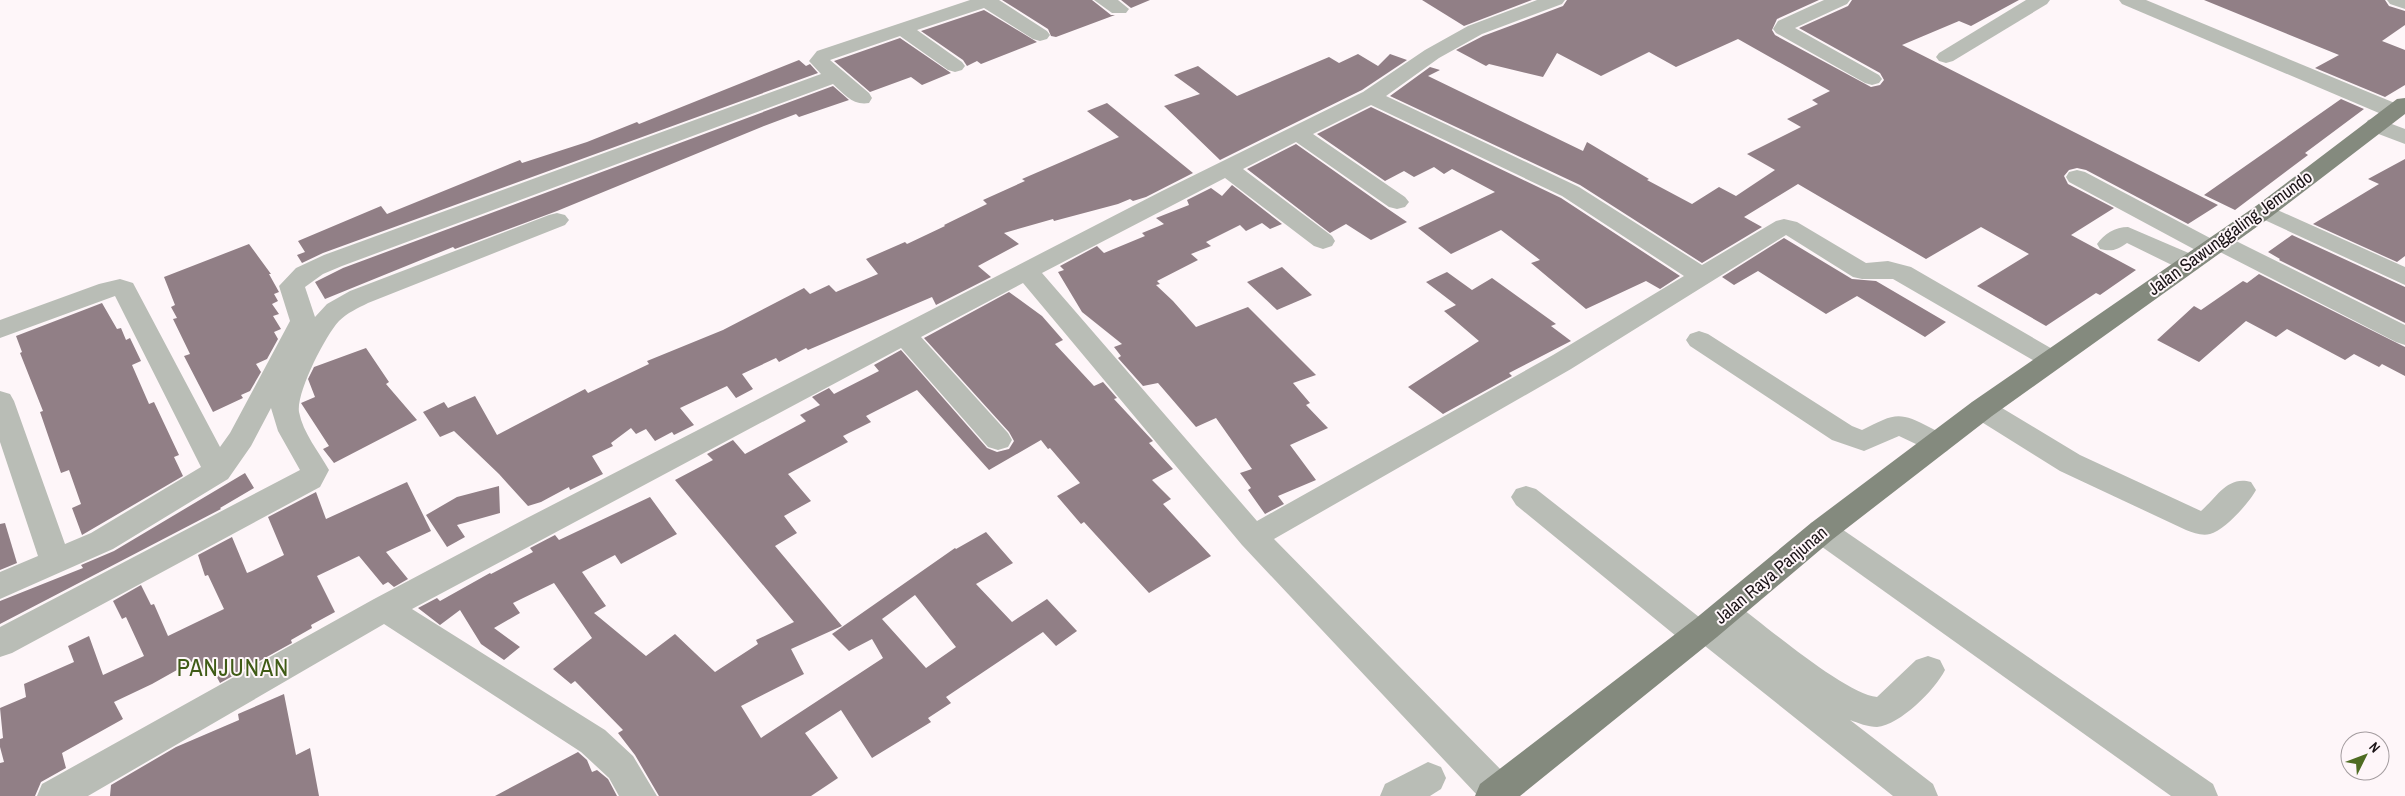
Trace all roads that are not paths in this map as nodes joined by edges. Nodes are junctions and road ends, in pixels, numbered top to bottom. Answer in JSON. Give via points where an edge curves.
{"nodes":[{"id":1,"x":1840,"y":0,"type":"edge"},
{"id":2,"x":2040,"y":0,"type":"edge"},
{"id":3,"x":2129,"y":0,"type":"edge"},
{"id":4,"x":2397,"y":0,"type":"edge"},
{"id":5,"x":988,"y":1,"type":"edge"},
{"id":6,"x":1546,"y":1,"type":"edge"},
{"id":7,"x":2405,"y":3,"type":"edge"},
{"id":8,"x":902,"y":29,"type":"junction"},
{"id":9,"x":1040,"y":35,"type":"dead end"},
{"id":10,"x":1946,"y":57,"type":"dead end"},
{"id":11,"x":955,"y":66,"type":"dead end"},
{"id":12,"x":835,"y":76,"type":"junction"},
{"id":13,"x":1872,"y":79,"type":"dead end"},
{"id":14,"x":1371,"y":97,"type":"junction"},
{"id":15,"x":861,"y":98,"type":"dead end"},
{"id":16,"x":2394,"y":122,"type":"edge"},
{"id":17,"x":1297,"y":133,"type":"junction"},
{"id":18,"x":1227,"y":168,"type":"junction"},
{"id":19,"x":2077,"y":177,"type":"dead end"},
{"id":20,"x":1397,"y":202,"type":"dead end"},
{"id":21,"x":2270,"y":214,"type":"junction"},
{"id":22,"x":558,"y":220,"type":"dead end"},
{"id":23,"x":1323,"y":241,"type":"dead end"},
{"id":24,"x":2109,"y":244,"type":"dead end"},
{"id":25,"x":2214,"y":245,"type":"junction"},
{"id":26,"x":2189,"y":263,"type":"junction"},
{"id":27,"x":1026,"y":272,"type":"junction"},
{"id":28,"x":1702,"y":277,"type":"junction"},
{"id":29,"x":2405,"y":277,"type":"edge"},
{"id":30,"x":0,"y":329,"type":"edge"},
{"id":31,"x":904,"y":335,"type":"junction"},
{"id":32,"x":2405,"y":336,"type":"edge"},
{"id":33,"x":1698,"y":340,"type":"dead end"},
{"id":34,"x":2052,"y":359,"type":"junction"},
{"id":35,"x":0,"y":401,"type":"edge"},
{"id":36,"x":1992,"y":415,"type":"junction"},
{"id":37,"x":998,"y":440,"type":"dead end"},
{"id":38,"x":1937,"y":444,"type":"junction"},
{"id":39,"x":218,"y":470,"type":"junction"},
{"id":40,"x":2241,"y":490,"type":"dead end"},
{"id":41,"x":1526,"y":497,"type":"dead end"},
{"id":42,"x":1254,"y":537,"type":"junction"},
{"id":43,"x":1831,"y":537,"type":"junction"},
{"id":44,"x":56,"y":562,"type":"junction"},
{"id":45,"x":0,"y":586,"type":"edge"},
{"id":46,"x":385,"y":608,"type":"junction"},
{"id":47,"x":1719,"y":629,"type":"junction"},
{"id":48,"x":0,"y":644,"type":"edge"},
{"id":49,"x":1767,"y":660,"type":"junction"},
{"id":50,"x":1928,"y":670,"type":"dead end"},
{"id":51,"x":1428,"y":778,"type":"dead end"},
{"id":52,"x":1495,"y":794,"type":"edge"},
{"id":53,"x":55,"y":796,"type":"edge"},
{"id":54,"x":639,"y":796,"type":"edge"},
{"id":55,"x":1398,"y":796,"type":"edge"},
{"id":56,"x":1920,"y":796,"type":"edge"},
{"id":57,"x":2200,"y":796,"type":"edge"}],
"edges":[{"from":1,"to":13,"type":"street","via":[[1785,25],[1783,29]]},
{"from":2,"to":10,"type":"street"},
{"from":3,"to":16,"type":"street"},
{"from":4,"to":7,"type":"street"},
{"from":5,"to":8,"type":"street"},
{"from":5,"to":9,"type":"street"},
{"from":6,"to":14,"type":"street","via":[[1475,30],[1424,59]]},
{"from":8,"to":11,"type":"street"},
{"from":8,"to":12,"type":"street","via":[[824,55],[819,61]]},
{"from":12,"to":15,"type":"street"},
{"from":12,"to":39,"type":"street","via":[[306,272],[292,286],[303,321],[241,439]]},
{"from":14,"to":17,"type":"street"},
{"from":14,"to":28,"type":"street","via":[[1420,123],[1551,182],[1603,211]]},
{"from":16,"to":21,"type":"main road","name":"Jalan Sawunggaling Jemundo"},
{"from":17,"to":18,"type":"street"},
{"from":17,"to":20,"type":"street"},
{"from":18,"to":23,"type":"street"},
{"from":18,"to":27,"type":"street"},
{"from":19,"to":25,"type":"street"},
{"from":21,"to":25,"type":"main road","name":"Jalan Sawunggaling Jemundo"},
{"from":21,"to":29,"type":"street"},
{"from":22,"to":48,"type":"street","via":[[338,307],[325,320],[314,340],[285,408],[288,420],[315,470],[310,479]]},
{"from":24,"to":26,"type":"street","via":[[2128,234]]},
{"from":25,"to":26,"type":"main road","name":"Jalan Sawunggaling Jemundo"},
{"from":25,"to":32,"type":"street","via":[[2250,257]]},
{"from":26,"to":34,"type":"main road","name":"Jalan Sawunggaling Jemundo"},
{"from":27,"to":31,"type":"street"},
{"from":27,"to":42,"type":"street"},
{"from":28,"to":34,"type":"street","via":[[1782,227],[1789,227],[1862,271],[1888,269],[1902,272]]},
{"from":28,"to":42,"type":"street","via":[[1562,362]]},
{"from":30,"to":39,"type":"street","via":[[108,290],[124,289]]},
{"from":31,"to":37,"type":"street"},
{"from":31,"to":46,"type":"street"},
{"from":33,"to":38,"type":"street","via":[[1857,440],[1864,441],[1896,425],[1903,425]]},
{"from":34,"to":36,"type":"main road","name":"Jalan Raya Panjunan"},
{"from":35,"to":44,"type":"street"},
{"from":36,"to":38,"type":"main road","name":"Jalan Raya Panjunan"},
{"from":36,"to":40,"type":"street","via":[[2070,463],[2197,522],[2208,523]]},
{"from":38,"to":43,"type":"main road","name":"Jalan Raya Panjunan"},
{"from":39,"to":44,"type":"street","via":[[102,541]]},
{"from":41,"to":47,"type":"street"},
{"from":42,"to":52,"type":"street"},
{"from":43,"to":47,"type":"main road","name":"Jalan Raya Panjunan"},
{"from":43,"to":57,"type":"street"},
{"from":44,"to":45,"type":"street"},
{"from":46,"to":53,"type":"street"},
{"from":46,"to":54,"type":"street","via":[[593,741],[621,767]]},
{"from":47,"to":49,"type":"street"},
{"from":47,"to":52,"type":"main road","name":"Jalan Raya Panjunan"},
{"from":49,"to":50,"type":"street","via":[[1809,678],[1859,709],[1876,712],[1887,709]]},
{"from":49,"to":56,"type":"street"},
{"from":51,"to":55,"type":"street"}]}
